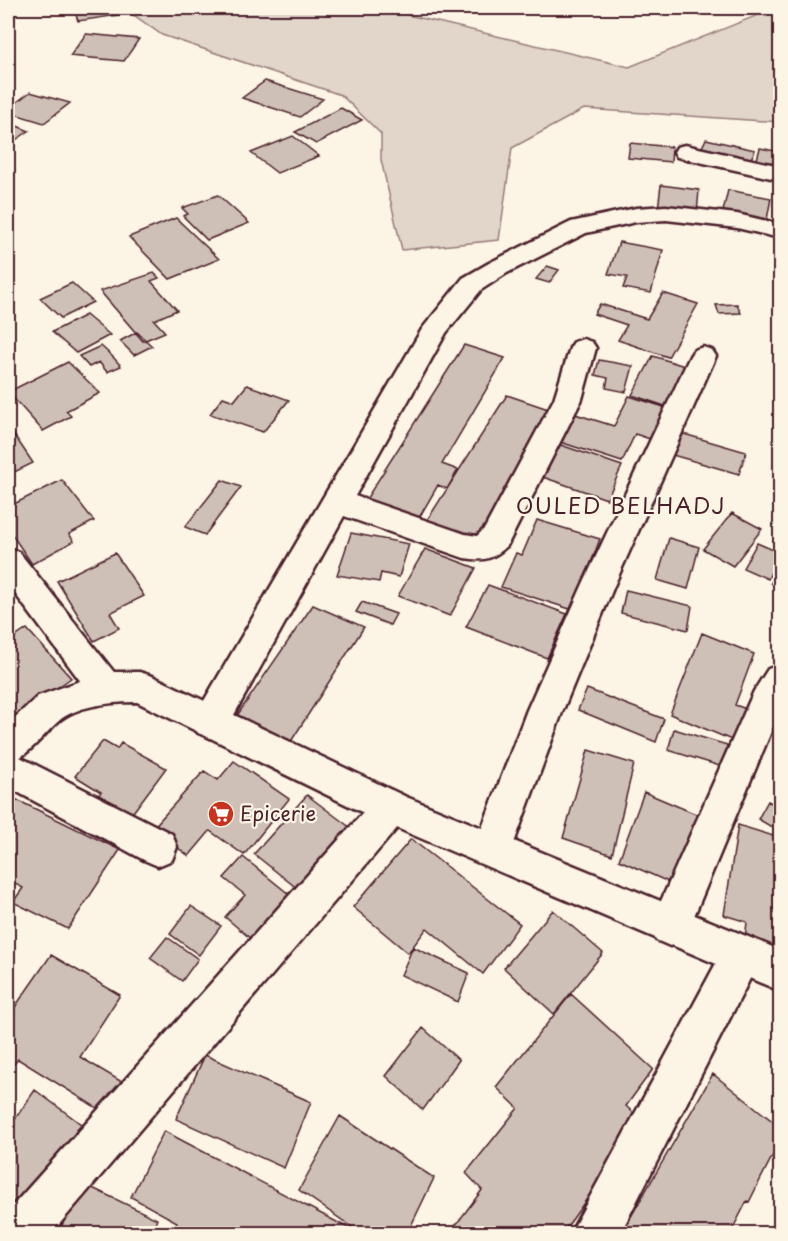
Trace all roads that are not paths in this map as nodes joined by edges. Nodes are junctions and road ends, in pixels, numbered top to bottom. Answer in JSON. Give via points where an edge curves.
{"nodes":[{"id":1,"x":685,"y":152,"type":"dead end"},
{"id":2,"x":780,"y":173,"type":"edge"},
{"id":3,"x":780,"y":231,"type":"edge"},
{"id":4,"x":583,"y":348,"type":"dead end"},
{"id":5,"x":703,"y":356,"type":"dead end"},
{"id":6,"x":337,"y":502,"type":"junction"},
{"id":7,"x":8,"y":561,"type":"edge"},
{"id":8,"x":780,"y":680,"type":"edge"},
{"id":9,"x":105,"y":687,"type":"junction"},
{"id":10,"x":211,"y":722,"type":"junction"},
{"id":11,"x":8,"y":747,"type":"edge"},
{"id":12,"x":8,"y":768,"type":"edge"},
{"id":13,"x":391,"y":808,"type":"junction"},
{"id":14,"x":158,"y":847,"type":"dead end"},
{"id":15,"x":493,"y":849,"type":"junction"},
{"id":16,"x":670,"y":926,"type":"junction"},
{"id":17,"x":761,"y":963,"type":"edge"},
{"id":18,"x":19,"y":1233,"type":"edge"},
{"id":19,"x":594,"y":1233,"type":"edge"}],
"edges":[{"from":1,"to":2,"type":"street"},
{"from":3,"to":6,"type":"street","via":[[697,215],[636,215],[579,227],[498,268],[472,284],[435,329]]},
{"from":4,"to":6,"type":"street","via":[[568,399],[496,537],[483,549]]},
{"from":5,"to":15,"type":"street","via":[[593,597]]},
{"from":6,"to":10,"type":"street"},
{"from":7,"to":9,"type":"street"},
{"from":8,"to":16,"type":"street","via":[[771,691]]},
{"from":9,"to":10,"type":"street","via":[[140,687]]},
{"from":9,"to":11,"type":"street","via":[[50,707]]},
{"from":10,"to":13,"type":"street"},
{"from":12,"to":14,"type":"street"},
{"from":13,"to":15,"type":"street"},
{"from":13,"to":18,"type":"street"},
{"from":15,"to":16,"type":"street"},
{"from":16,"to":17,"type":"street"},
{"from":17,"to":19,"type":"street"}]}
